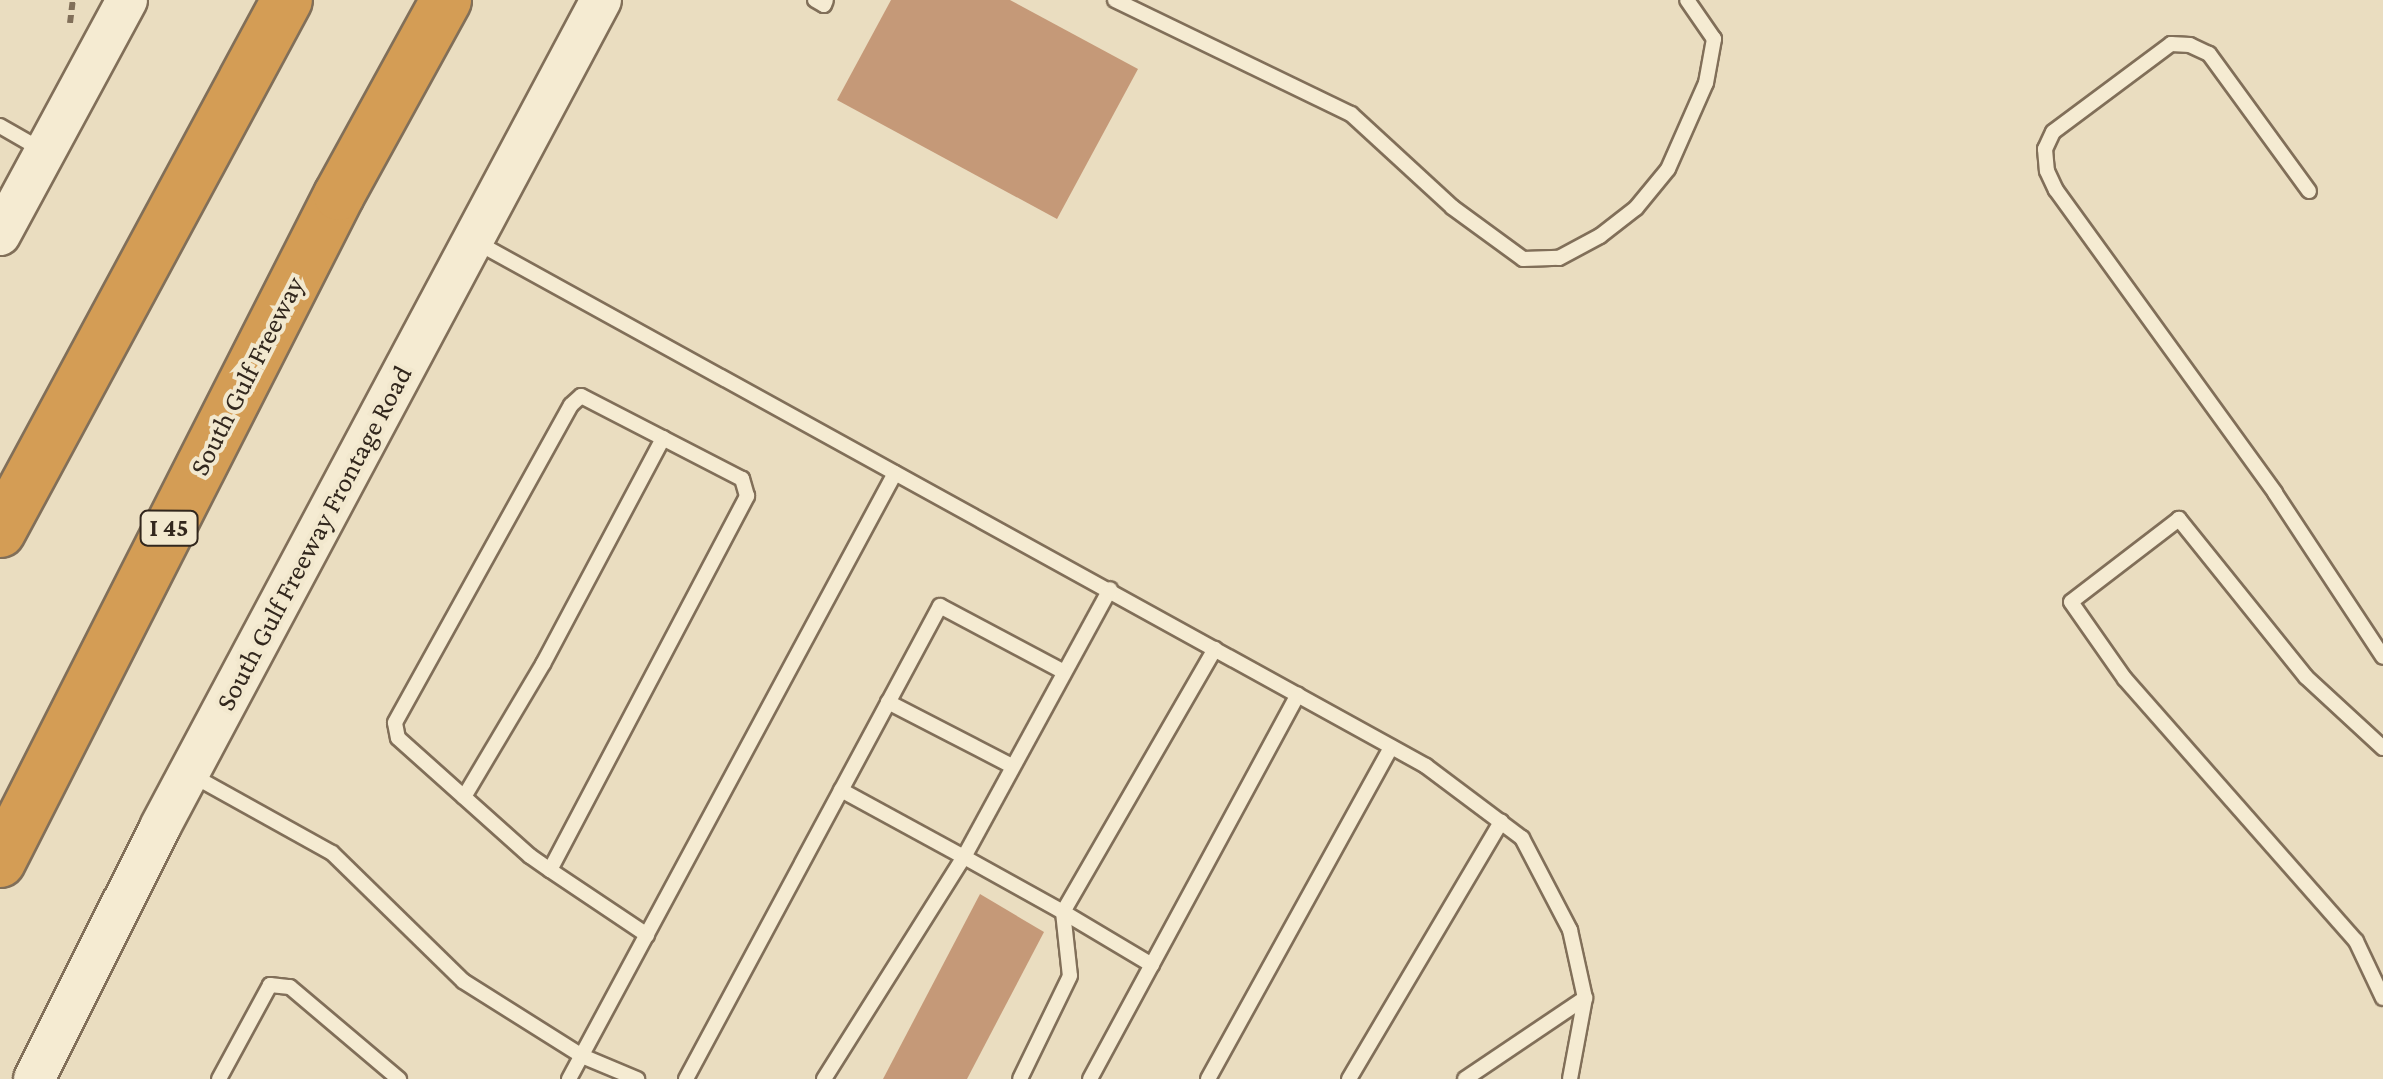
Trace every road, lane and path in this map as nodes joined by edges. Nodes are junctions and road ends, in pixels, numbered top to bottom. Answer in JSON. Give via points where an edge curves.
{"nodes":[{"id":1,"x":287,"y":0,"type":"edge"},
{"id":2,"x":446,"y":0,"type":"edge"},
{"id":3,"x":601,"y":0,"type":"edge"},
{"id":4,"x":816,"y":0,"type":"edge"},
{"id":5,"x":826,"y":0,"type":"edge"},
{"id":6,"x":1115,"y":0,"type":"edge"},
{"id":7,"x":1688,"y":0,"type":"edge"},
{"id":8,"x":119,"y":3,"type":"edge"},
{"id":9,"x":0,"y":126,"type":"edge"},
{"id":10,"x":45,"y":152,"type":"junction"},
{"id":11,"x":2309,"y":191,"type":"dead end"},
{"id":12,"x":0,"y":236,"type":"edge"},
{"id":13,"x":472,"y":240,"type":"junction"},
{"id":14,"x":663,"y":438,"type":"junction"},
{"id":15,"x":894,"y":473,"type":"junction"},
{"id":16,"x":0,"y":532,"type":"edge"},
{"id":17,"x":1110,"y":589,"type":"junction"},
{"id":18,"x":1215,"y":649,"type":"junction"},
{"id":19,"x":2383,"y":657,"type":"edge"},
{"id":20,"x":1064,"y":672,"type":"junction"},
{"id":21,"x":1298,"y":696,"type":"junction"},
{"id":22,"x":888,"y":702,"type":"junction"},
{"id":23,"x":1391,"y":747,"type":"junction"},
{"id":24,"x":2383,"y":748,"type":"edge"},
{"id":25,"x":1012,"y":766,"type":"junction"},
{"id":26,"x":189,"y":774,"type":"junction"},
{"id":27,"x":841,"y":790,"type":"junction"},
{"id":28,"x":464,"y":797,"type":"junction"},
{"id":29,"x":1501,"y":822,"type":"junction"},
{"id":30,"x":964,"y":857,"type":"junction"},
{"id":31,"x":0,"y":862,"type":"edge"},
{"id":32,"x":550,"y":870,"type":"junction"},
{"id":33,"x":1062,"y":912,"type":"junction"},
{"id":34,"x":646,"y":935,"type":"junction"},
{"id":35,"x":1152,"y":964,"type":"junction"},
{"id":36,"x":1585,"y":998,"type":"junction"},
{"id":37,"x":2383,"y":998,"type":"edge"},
{"id":38,"x":582,"y":1056,"type":"junction"},
{"id":39,"x":34,"y":1079,"type":"edge"},
{"id":40,"x":219,"y":1079,"type":"edge"},
{"id":41,"x":399,"y":1079,"type":"edge"},
{"id":42,"x":569,"y":1079,"type":"edge"},
{"id":43,"x":637,"y":1079,"type":"edge"},
{"id":44,"x":686,"y":1079,"type":"edge"},
{"id":45,"x":824,"y":1079,"type":"edge"},
{"id":46,"x":1020,"y":1079,"type":"edge"},
{"id":47,"x":1090,"y":1079,"type":"edge"},
{"id":48,"x":1208,"y":1079,"type":"edge"},
{"id":49,"x":1349,"y":1079,"type":"edge"},
{"id":50,"x":1465,"y":1079,"type":"edge"},
{"id":51,"x":1570,"y":1079,"type":"edge"}],
"edges":[{"from":1,"to":16,"type":"highway"},
{"from":2,"to":31,"type":"highway","name":"South Gulf Freeway","number":"I 45","via":[[339,195]]},
{"from":3,"to":13,"type":"main road","name":"South Gulf Freeway Frontage Road"},
{"from":4,"to":5,"type":"lane"},
{"from":6,"to":7,"type":"lane","via":[[1351,114],[1452,208],[1523,260],[1559,258],[1600,236],[1636,208],[1668,169],[1706,83],[1714,39]]},
{"from":8,"to":10,"type":"main road"},
{"from":9,"to":10,"type":"lane"},
{"from":10,"to":12,"type":"main road"},
{"from":11,"to":19,"type":"lane","via":[[2209,54],[2190,45],[2172,44],[2053,132],[2044,150],[2056,190],[2275,493]]},
{"from":13,"to":15,"type":"lane"},
{"from":13,"to":26,"type":"main road","name":"South Gulf Freeway Frontage Road"},
{"from":14,"to":28,"type":"lane"},
{"from":14,"to":28,"type":"lane","via":[[581,396],[571,404],[396,723],[398,738]]},
{"from":14,"to":32,"type":"lane","via":[[742,479],[746,496]]},
{"from":15,"to":17,"type":"lane"},
{"from":15,"to":34,"type":"lane"},
{"from":17,"to":18,"type":"lane"},
{"from":17,"to":20,"type":"lane"},
{"from":18,"to":21,"type":"lane"},
{"from":18,"to":33,"type":"lane"},
{"from":20,"to":22,"type":"lane","via":[[940,606]]},
{"from":20,"to":25,"type":"lane"},
{"from":21,"to":23,"type":"lane"},
{"from":21,"to":35,"type":"lane"},
{"from":22,"to":25,"type":"lane"},
{"from":22,"to":27,"type":"lane"},
{"from":23,"to":29,"type":"lane"},
{"from":23,"to":48,"type":"lane"},
{"from":24,"to":37,"type":"lane","via":[[2306,677],[2179,519],[2071,602],[2126,679],[2356,942]]},
{"from":25,"to":30,"type":"lane"},
{"from":26,"to":38,"type":"lane","via":[[332,853],[462,981]]},
{"from":26,"to":39,"type":"main road","name":"South Gulf Freeway Frontage Road"},
{"from":27,"to":30,"type":"lane"},
{"from":27,"to":44,"type":"lane"},
{"from":28,"to":32,"type":"lane"},
{"from":29,"to":36,"type":"lane","via":[[1522,838],[1570,930]]},
{"from":29,"to":49,"type":"lane"},
{"from":30,"to":33,"type":"lane"},
{"from":30,"to":45,"type":"lane"},
{"from":32,"to":34,"type":"lane"},
{"from":33,"to":35,"type":"lane"},
{"from":33,"to":46,"type":"lane","via":[[1070,976]]},
{"from":34,"to":38,"type":"lane"},
{"from":35,"to":47,"type":"lane"},
{"from":36,"to":50,"type":"lane"},
{"from":36,"to":51,"type":"lane"},
{"from":38,"to":42,"type":"lane"},
{"from":38,"to":43,"type":"lane"},
{"from":40,"to":41,"type":"lane","via":[[270,984],[290,988]]}]}
